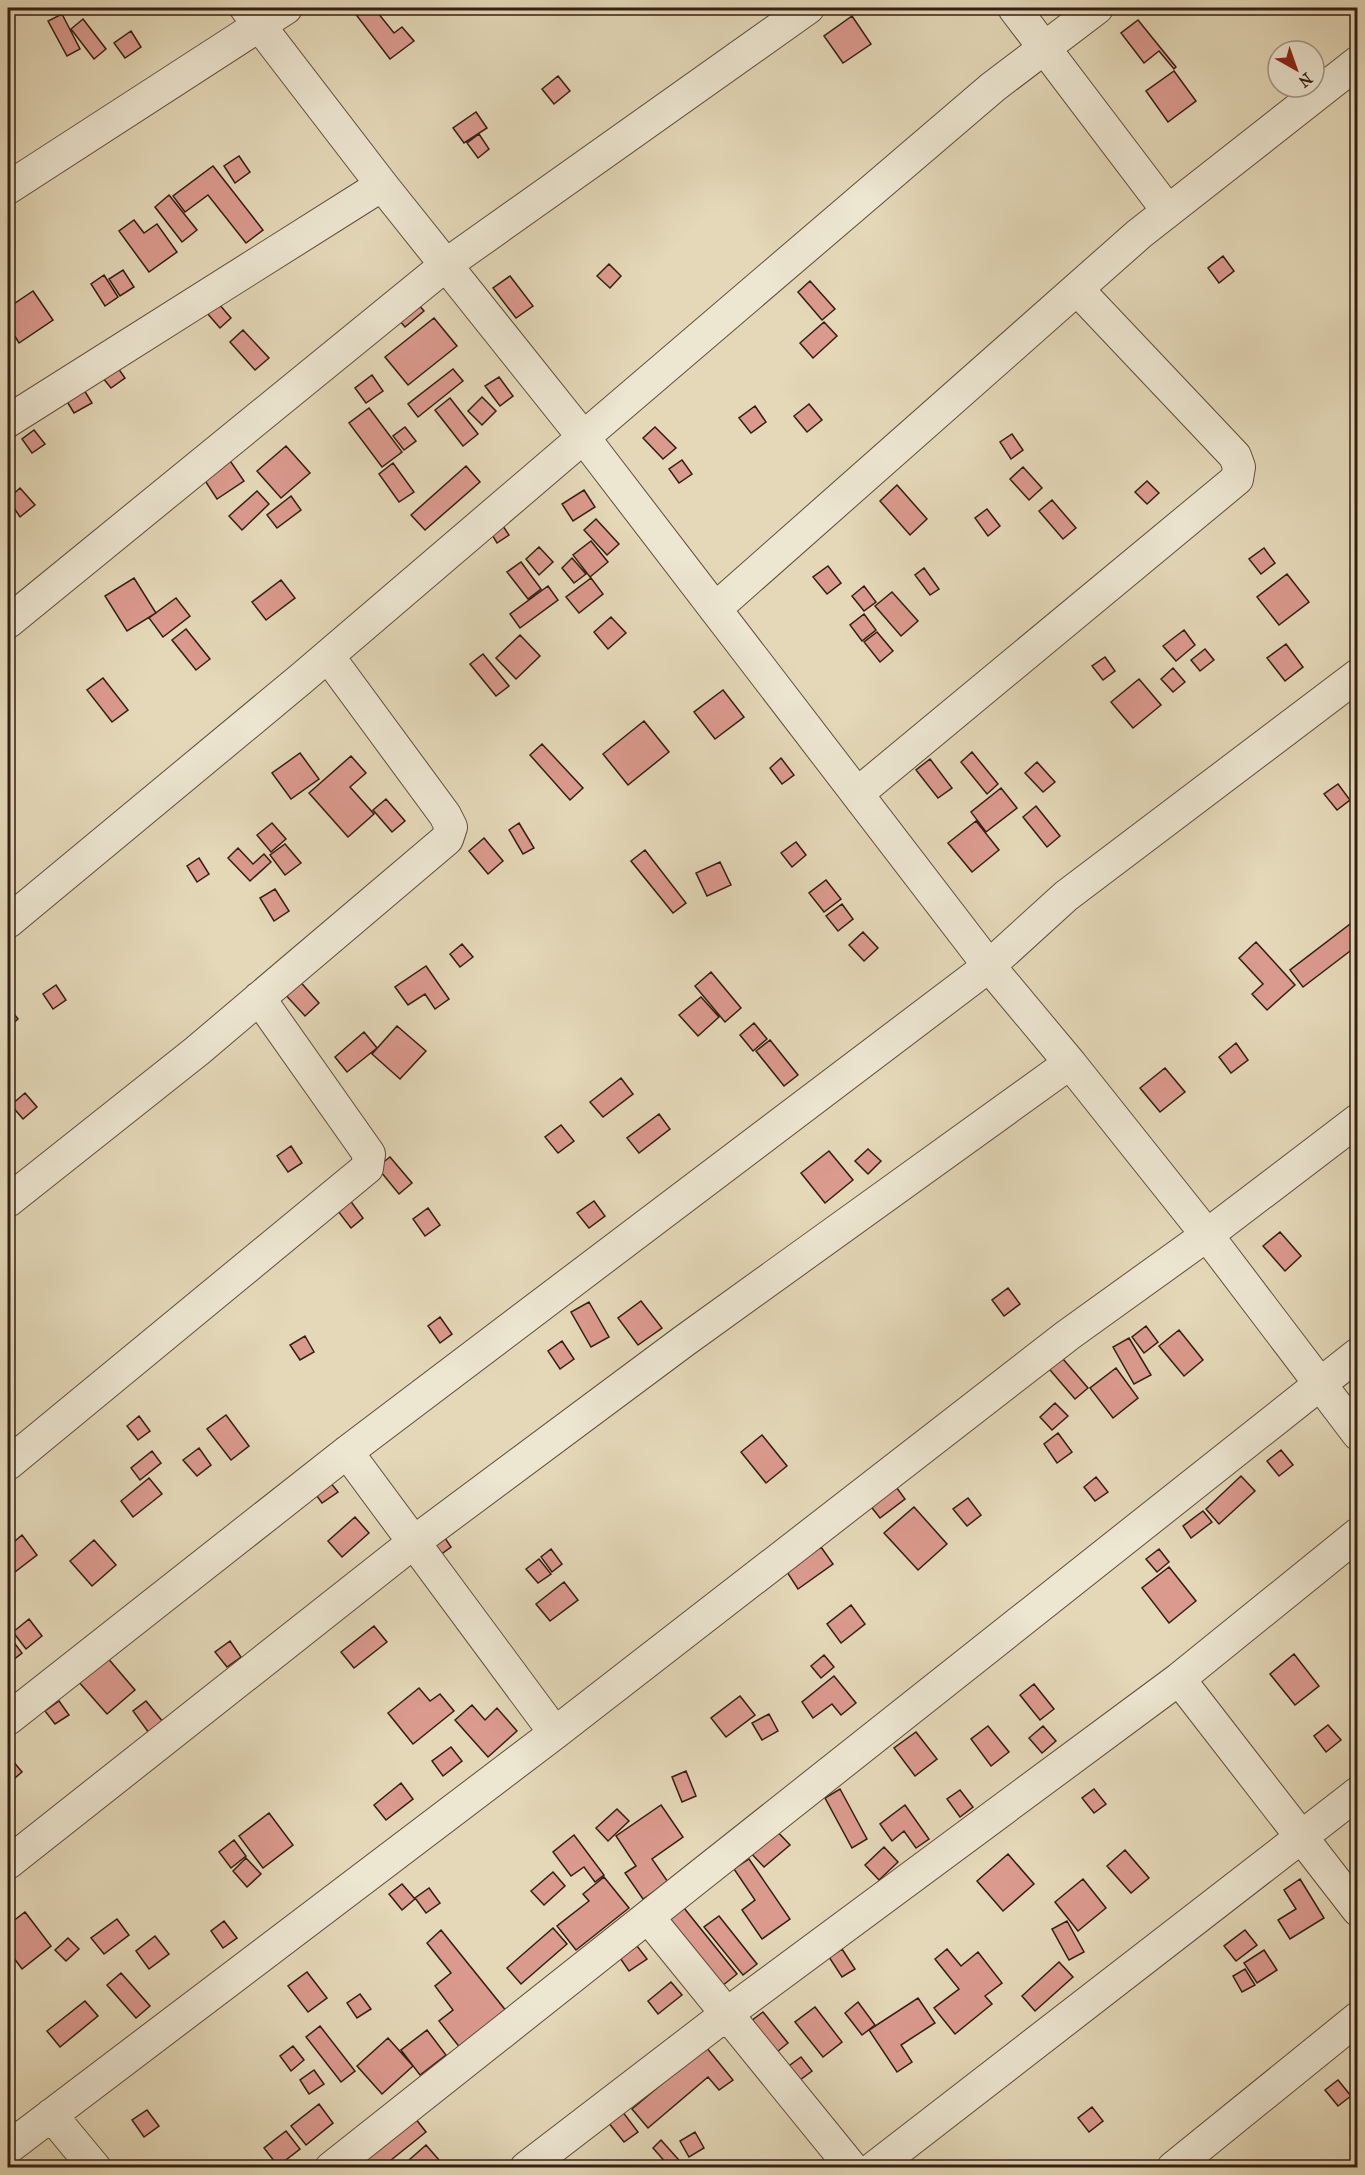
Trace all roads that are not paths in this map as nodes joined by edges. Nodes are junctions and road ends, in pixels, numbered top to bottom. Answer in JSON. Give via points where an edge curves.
{"nodes":[{"id":1,"x":286,"y":8,"type":"edge"},
{"id":2,"x":808,"y":8,"type":"edge"},
{"id":3,"x":1014,"y":8,"type":"edge"},
{"id":4,"x":1097,"y":8,"type":"edge"},
{"id":5,"x":252,"y":17,"type":"edge"},
{"id":6,"x":1043,"y":49,"type":"junction"},
{"id":7,"x":1358,"y":62,"type":"edge"},
{"id":8,"x":382,"y":185,"type":"junction"},
{"id":9,"x":8,"y":188,"type":"edge"},
{"id":10,"x":1168,"y":211,"type":"junction"},
{"id":11,"x":447,"y":264,"type":"junction"},
{"id":12,"x":1077,"y":289,"type":"junction"},
{"id":13,"x":8,"y":421,"type":"edge"},
{"id":14,"x":584,"y":438,"type":"junction"},
{"id":15,"x":715,"y":609,"type":"junction"},
{"id":16,"x":8,"y":622,"type":"edge"},
{"id":17,"x":328,"y":656,"type":"junction"},
{"id":18,"x":1358,"y":675,"type":"edge"},
{"id":19,"x":857,"y":794,"type":"junction"},
{"id":20,"x":8,"y":922,"type":"edge"},
{"id":21,"x":988,"y":966,"type":"junction"},
{"id":22,"x":259,"y":998,"type":"junction"},
{"id":23,"x":1070,"y":1063,"type":"junction"},
{"id":24,"x":1358,"y":1120,"type":"edge"},
{"id":25,"x":8,"y":1201,"type":"edge"},
{"id":26,"x":1207,"y":1235,"type":"junction"},
{"id":27,"x":1358,"y":1354,"type":"edge"},
{"id":28,"x":1319,"y":1383,"type":"junction"},
{"id":29,"x":1358,"y":1434,"type":"edge"},
{"id":30,"x":347,"y":1452,"type":"junction"},
{"id":31,"x":8,"y":1464,"type":"edge"},
{"id":32,"x":1358,"y":1534,"type":"edge"},
{"id":33,"x":414,"y":1542,"type":"junction"},
{"id":34,"x":1179,"y":1679,"type":"junction"},
{"id":35,"x":8,"y":1719,"type":"edge"},
{"id":36,"x":555,"y":1733,"type":"junction"},
{"id":37,"x":1358,"y":1794,"type":"edge"},
{"id":38,"x":1302,"y":1837,"type":"junction"},
{"id":39,"x":8,"y":1863,"type":"edge"},
{"id":40,"x":1358,"y":1910,"type":"edge"},
{"id":41,"x":648,"y":1917,"type":"junction"},
{"id":42,"x":728,"y":2013,"type":"junction"},
{"id":43,"x":1358,"y":2018,"type":"edge"},
{"id":44,"x":51,"y":2115,"type":"junction"},
{"id":45,"x":8,"y":2148,"type":"edge"},
{"id":46,"x":95,"y":2168,"type":"edge"},
{"id":47,"x":331,"y":2168,"type":"edge"},
{"id":48,"x":526,"y":2168,"type":"edge"},
{"id":49,"x":852,"y":2168,"type":"edge"},
{"id":50,"x":874,"y":2168,"type":"edge"},
{"id":51,"x":1173,"y":2168,"type":"edge"}],
"edges":[{"from":1,"to":5,"type":"street"},
{"from":2,"to":11,"type":"street"},
{"from":3,"to":6,"type":"street"},
{"from":4,"to":6,"type":"street"},
{"from":5,"to":8,"type":"street"},
{"from":5,"to":9,"type":"street"},
{"from":6,"to":10,"type":"street"},
{"from":6,"to":14,"type":"street","via":[[993,87]]},
{"from":7,"to":10,"type":"street"},
{"from":8,"to":11,"type":"street"},
{"from":8,"to":13,"type":"street"},
{"from":10,"to":12,"type":"street"},
{"from":11,"to":14,"type":"street"},
{"from":11,"to":16,"type":"street"},
{"from":12,"to":15,"type":"street"},
{"from":12,"to":19,"type":"street","via":[[1234,456],[1239,467],[1237,479]]},
{"from":14,"to":15,"type":"street"},
{"from":14,"to":17,"type":"street"},
{"from":15,"to":19,"type":"street"},
{"from":17,"to":20,"type":"street"},
{"from":17,"to":22,"type":"street","via":[[451,826],[447,839]]},
{"from":18,"to":21,"type":"street","via":[[1066,896]]},
{"from":19,"to":21,"type":"street"},
{"from":21,"to":23,"type":"street"},
{"from":21,"to":30,"type":"street"},
{"from":22,"to":25,"type":"street"},
{"from":22,"to":31,"type":"street","via":[[369,1154],[367,1168]]},
{"from":23,"to":26,"type":"street"},
{"from":23,"to":33,"type":"street","via":[[693,1334]]},
{"from":24,"to":26,"type":"street"},
{"from":26,"to":28,"type":"street"},
{"from":26,"to":36,"type":"street","via":[[1068,1335]]},
{"from":27,"to":28,"type":"street"},
{"from":28,"to":29,"type":"street"},
{"from":28,"to":41,"type":"street"},
{"from":30,"to":33,"type":"street"},
{"from":30,"to":35,"type":"street"},
{"from":32,"to":34,"type":"street"},
{"from":33,"to":36,"type":"street"},
{"from":33,"to":39,"type":"street"},
{"from":34,"to":38,"type":"street"},
{"from":34,"to":42,"type":"street"},
{"from":36,"to":44,"type":"street"},
{"from":37,"to":38,"type":"street"},
{"from":38,"to":40,"type":"street"},
{"from":38,"to":50,"type":"street"},
{"from":41,"to":42,"type":"street"},
{"from":41,"to":47,"type":"street"},
{"from":42,"to":48,"type":"street"},
{"from":42,"to":49,"type":"street"},
{"from":43,"to":51,"type":"street"},
{"from":44,"to":45,"type":"street"},
{"from":44,"to":46,"type":"street"}]}
